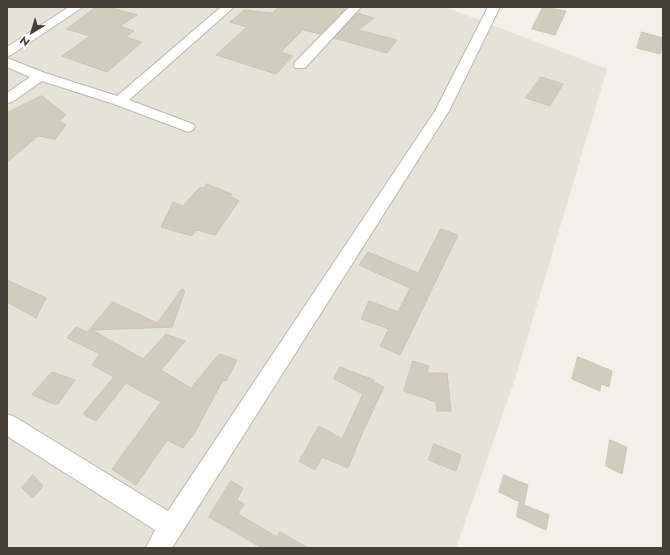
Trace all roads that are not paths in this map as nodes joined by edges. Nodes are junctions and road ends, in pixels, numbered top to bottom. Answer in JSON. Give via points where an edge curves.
{"nodes":[{"id":1,"x":76,"y":7,"type":"edge"},
{"id":2,"x":228,"y":7,"type":"edge"},
{"id":3,"x":355,"y":7,"type":"edge"},
{"id":4,"x":494,"y":7,"type":"edge"},
{"id":5,"x":7,"y":52,"type":"edge"},
{"id":6,"x":7,"y":62,"type":"edge"},
{"id":7,"x":300,"y":65,"type":"dead end"},
{"id":8,"x":40,"y":76,"type":"junction"},
{"id":9,"x":7,"y":100,"type":"edge"},
{"id":10,"x":119,"y":101,"type":"junction"},
{"id":11,"x":188,"y":127,"type":"dead end"},
{"id":12,"x":7,"y":424,"type":"edge"},
{"id":13,"x":172,"y":527,"type":"junction"},
{"id":14,"x":158,"y":548,"type":"edge"}],
"edges":[{"from":1,"to":5,"type":"street"},
{"from":2,"to":10,"type":"street"},
{"from":3,"to":7,"type":"street"},
{"from":4,"to":13,"type":"street","via":[[442,111]]},
{"from":6,"to":8,"type":"street"},
{"from":8,"to":9,"type":"street"},
{"from":8,"to":10,"type":"street"},
{"from":10,"to":11,"type":"street"},
{"from":12,"to":13,"type":"street"},
{"from":13,"to":14,"type":"street"}]}
